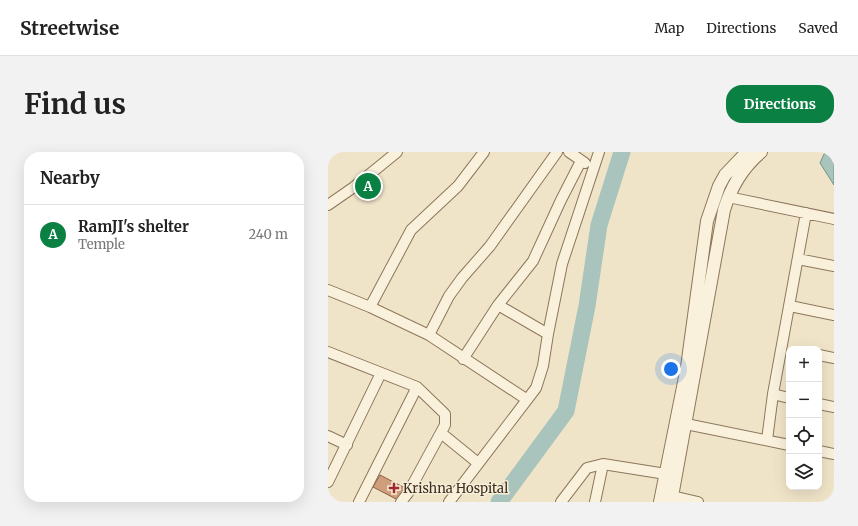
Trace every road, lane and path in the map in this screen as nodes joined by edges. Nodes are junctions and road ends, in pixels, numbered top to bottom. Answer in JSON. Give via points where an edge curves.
{"nodes":[{"id":1,"x":397,"y":152,"type":"edge"},
{"id":2,"x":484,"y":152,"type":"edge"},
{"id":3,"x":556,"y":152,"type":"edge"},
{"id":4,"x":569,"y":152,"type":"edge"},
{"id":5,"x":599,"y":152,"type":"edge"},
{"id":6,"x":747,"y":152,"type":"edge"},
{"id":7,"x":761,"y":152,"type":"edge"},
{"id":8,"x":581,"y":161,"type":"junction"},
{"id":9,"x":594,"y":166,"type":"junction"},
{"id":10,"x":728,"y":197,"type":"junction"},
{"id":11,"x":330,"y":201,"type":"edge"},
{"id":12,"x":806,"y":213,"type":"junction"},
{"id":13,"x":834,"y":219,"type":"edge"},
{"id":14,"x":798,"y":259,"type":"junction"},
{"id":15,"x":834,"y":266,"type":"edge"},
{"id":16,"x":328,"y":290,"type":"edge"},
{"id":17,"x":498,"y":305,"type":"junction"},
{"id":18,"x":790,"y":306,"type":"junction"},
{"id":19,"x":370,"y":307,"type":"junction"},
{"id":20,"x":834,"y":314,"type":"edge"},
{"id":21,"x":548,"y":334,"type":"junction"},
{"id":22,"x":429,"y":335,"type":"junction"},
{"id":23,"x":785,"y":349,"type":"edge"},
{"id":24,"x":328,"y":352,"type":"edge"},
{"id":25,"x":822,"y":356,"type":"edge"},
{"id":26,"x":834,"y":358,"type":"edge"},
{"id":27,"x":463,"y":359,"type":"junction"},
{"id":28,"x":382,"y":373,"type":"junction"},
{"id":29,"x":418,"y":387,"type":"junction"},
{"id":30,"x":773,"y":394,"type":"junction"},
{"id":31,"x":786,"y":397,"type":"edge"},
{"id":32,"x":526,"y":399,"type":"junction"},
{"id":33,"x":822,"y":404,"type":"edge"},
{"id":34,"x":834,"y":406,"type":"edge"},
{"id":35,"x":686,"y":424,"type":"junction"},
{"id":36,"x":441,"y":433,"type":"junction"},
{"id":37,"x":328,"y":436,"type":"edge"},
{"id":38,"x":767,"y":440,"type":"junction"},
{"id":39,"x":786,"y":444,"type":"edge"},
{"id":40,"x":347,"y":445,"type":"junction"},
{"id":41,"x":822,"y":452,"type":"edge"},
{"id":42,"x":834,"y":454,"type":"edge"},
{"id":43,"x":478,"y":463,"type":"junction"},
{"id":44,"x":602,"y":464,"type":"junction"},
{"id":45,"x":666,"y":474,"type":"junction"},
{"id":46,"x":328,"y":481,"type":"edge"},
{"id":47,"x":672,"y":499,"type":"edge"},
{"id":48,"x":359,"y":502,"type":"edge"},
{"id":49,"x":401,"y":502,"type":"edge"},
{"id":50,"x":449,"y":502,"type":"edge"},
{"id":51,"x":561,"y":502,"type":"edge"},
{"id":52,"x":595,"y":502,"type":"edge"},
{"id":53,"x":660,"y":502,"type":"edge"},
{"id":54,"x":698,"y":502,"type":"edge"}],
"edges":[{"from":1,"to":11,"type":"street"},
{"from":2,"to":19,"type":"street","via":[[458,186],[411,230]]},
{"from":3,"to":22,"type":"street","via":[[490,246],[449,296]]},
{"from":4,"to":8,"type":"street"},
{"from":5,"to":9,"type":"street"},
{"from":6,"to":45,"type":"street","via":[[719,186],[707,221],[687,367]]},
{"from":7,"to":10,"type":"street","via":[[738,177]]},
{"from":8,"to":9,"type":"street"},
{"from":8,"to":17,"type":"street","via":[[533,261]]},
{"from":9,"to":21,"type":"street","via":[[562,264]]},
{"from":10,"to":12,"type":"street"},
{"from":10,"to":35,"type":"street"},
{"from":12,"to":13,"type":"street"},
{"from":12,"to":14,"type":"street"},
{"from":14,"to":15,"type":"street"},
{"from":14,"to":18,"type":"street"},
{"from":16,"to":19,"type":"street"},
{"from":17,"to":21,"type":"street"},
{"from":17,"to":27,"type":"street"},
{"from":18,"to":20,"type":"street"},
{"from":18,"to":23,"type":"street"},
{"from":19,"to":22,"type":"street"},
{"from":21,"to":32,"type":"street","via":[[543,366],[536,388]]},
{"from":22,"to":27,"type":"street"},
{"from":23,"to":30,"type":"street"},
{"from":24,"to":28,"type":"street"},
{"from":25,"to":26,"type":"street"},
{"from":27,"to":32,"type":"street"},
{"from":28,"to":29,"type":"street"},
{"from":28,"to":40,"type":"street"},
{"from":29,"to":36,"type":"street","via":[[445,414],[445,425]]},
{"from":29,"to":48,"type":"street"},
{"from":30,"to":31,"type":"street"},
{"from":30,"to":38,"type":"street"},
{"from":32,"to":43,"type":"street"},
{"from":33,"to":34,"type":"street"},
{"from":35,"to":38,"type":"street"},
{"from":35,"to":47,"type":"street"},
{"from":36,"to":43,"type":"street"},
{"from":36,"to":49,"type":"street"},
{"from":37,"to":40,"type":"street"},
{"from":38,"to":39,"type":"street"},
{"from":40,"to":46,"type":"street"},
{"from":41,"to":42,"type":"street"},
{"from":43,"to":50,"type":"street"},
{"from":44,"to":45,"type":"street"},
{"from":44,"to":51,"type":"street","via":[[587,468]]},
{"from":44,"to":52,"type":"street"},
{"from":45,"to":53,"type":"street"},
{"from":47,"to":54,"type":"street"}]}
